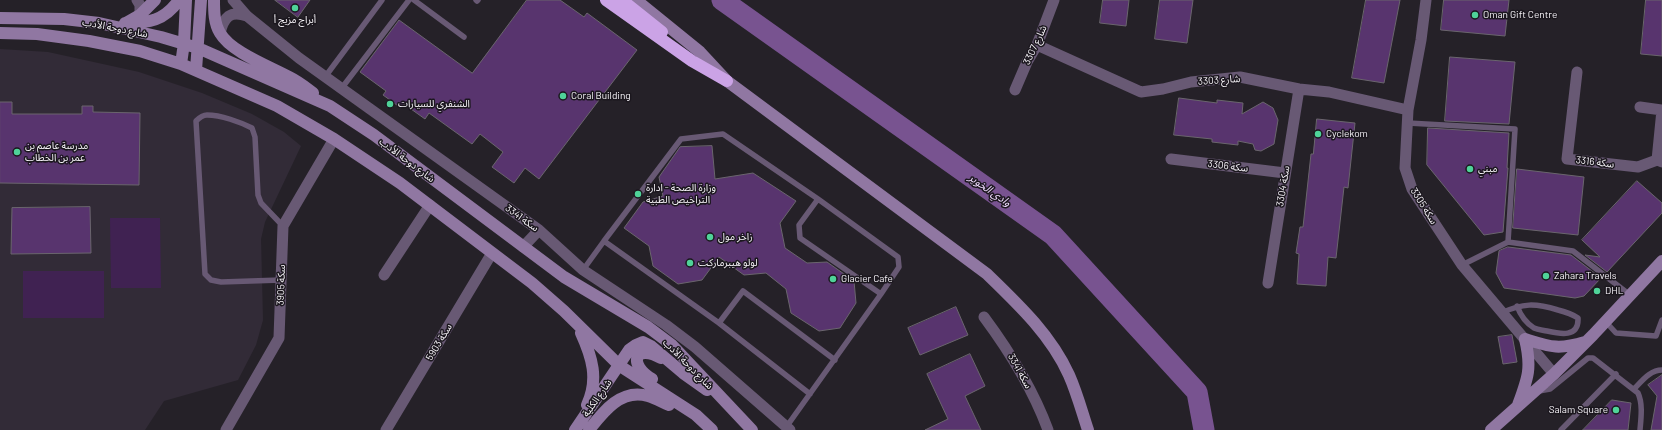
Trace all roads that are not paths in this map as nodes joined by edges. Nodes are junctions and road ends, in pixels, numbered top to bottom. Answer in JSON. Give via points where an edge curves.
{"nodes":[{"id":1,"x":138,"y":0,"type":"edge"},
{"id":2,"x":155,"y":0,"type":"edge"},
{"id":3,"x":179,"y":0,"type":"edge"},
{"id":4,"x":186,"y":0,"type":"edge"},
{"id":5,"x":200,"y":0,"type":"edge"},
{"id":6,"x":214,"y":0,"type":"edge"},
{"id":7,"x":233,"y":0,"type":"edge"},
{"id":8,"x":382,"y":0,"type":"edge"},
{"id":9,"x":409,"y":0,"type":"edge"},
{"id":10,"x":414,"y":0,"type":"edge"},
{"id":11,"x":606,"y":0,"type":"edge"},
{"id":12,"x":622,"y":0,"type":"edge"},
{"id":13,"x":636,"y":0,"type":"edge"},
{"id":14,"x":1054,"y":0,"type":"edge"},
{"id":15,"x":1426,"y":0,"type":"edge"},
{"id":16,"x":140,"y":15,"type":"junction"},
{"id":17,"x":247,"y":16,"type":"junction"},
{"id":18,"x":0,"y":18,"type":"edge"},
{"id":19,"x":99,"y":23,"type":"junction"},
{"id":20,"x":125,"y":23,"type":"junction"},
{"id":21,"x":0,"y":33,"type":"edge"},
{"id":22,"x":220,"y":33,"type":"junction"},
{"id":23,"x":464,"y":38,"type":"dead end"},
{"id":24,"x":184,"y":43,"type":"junction"},
{"id":25,"x":1037,"y":45,"type":"junction"},
{"id":26,"x":198,"y":48,"type":"junction"},
{"id":27,"x":181,"y":64,"type":"junction"},
{"id":28,"x":196,"y":70,"type":"junction"},
{"id":29,"x":1577,"y":72,"type":"dead end"},
{"id":30,"x":325,"y":77,"type":"junction"},
{"id":31,"x":727,"y":81,"type":"junction"},
{"id":32,"x":1298,"y":88,"type":"junction"},
{"id":33,"x":341,"y":89,"type":"junction"},
{"id":34,"x":1015,"y":90,"type":"dead end"},
{"id":35,"x":330,"y":106,"type":"junction"},
{"id":36,"x":1640,"y":107,"type":"dead end"},
{"id":37,"x":1408,"y":110,"type":"junction"},
{"id":38,"x":1662,"y":110,"type":"edge"},
{"id":39,"x":1408,"y":123,"type":"junction"},
{"id":40,"x":334,"y":139,"type":"junction"},
{"id":41,"x":1171,"y":159,"type":"dead end"},
{"id":42,"x":1659,"y":161,"type":"edge"},
{"id":43,"x":1285,"y":174,"type":"junction"},
{"id":44,"x":818,"y":200,"type":"junction"},
{"id":45,"x":430,"y":205,"type":"junction"},
{"id":46,"x":283,"y":226,"type":"junction"},
{"id":47,"x":539,"y":230,"type":"junction"},
{"id":48,"x":604,"y":241,"type":"junction"},
{"id":49,"x":1508,"y":242,"type":"junction"},
{"id":50,"x":523,"y":247,"type":"junction"},
{"id":51,"x":492,"y":253,"type":"junction"},
{"id":52,"x":1662,"y":261,"type":"edge"},
{"id":53,"x":1462,"y":265,"type":"junction"},
{"id":54,"x":583,"y":270,"type":"junction"},
{"id":55,"x":384,"y":275,"type":"dead end"},
{"id":56,"x":281,"y":280,"type":"junction"},
{"id":57,"x":1268,"y":283,"type":"dead end"},
{"id":58,"x":881,"y":294,"type":"junction"},
{"id":59,"x":1630,"y":295,"type":"junction"},
{"id":60,"x":1517,"y":306,"type":"junction"},
{"id":61,"x":1501,"y":313,"type":"junction"},
{"id":62,"x":984,"y":317,"type":"dead end"},
{"id":63,"x":1662,"y":320,"type":"edge"},
{"id":64,"x":1605,"y":321,"type":"junction"},
{"id":65,"x":719,"y":323,"type":"junction"},
{"id":66,"x":577,"y":324,"type":"junction"},
{"id":67,"x":1524,"y":339,"type":"junction"},
{"id":68,"x":1587,"y":341,"type":"junction"},
{"id":69,"x":835,"y":360,"type":"junction"},
{"id":70,"x":673,"y":365,"type":"junction"},
{"id":71,"x":620,"y":366,"type":"junction"},
{"id":72,"x":1662,"y":370,"type":"edge"},
{"id":73,"x":1554,"y":374,"type":"junction"},
{"id":74,"x":1616,"y":374,"type":"junction"},
{"id":75,"x":1634,"y":389,"type":"junction"},
{"id":76,"x":1534,"y":392,"type":"junction"},
{"id":77,"x":810,"y":394,"type":"junction"},
{"id":78,"x":723,"y":401,"type":"junction"},
{"id":79,"x":1514,"y":410,"type":"junction"},
{"id":80,"x":696,"y":415,"type":"junction"},
{"id":81,"x":788,"y":428,"type":"edge"},
{"id":82,"x":226,"y":430,"type":"edge"},
{"id":83,"x":386,"y":430,"type":"edge"},
{"id":84,"x":574,"y":430,"type":"edge"},
{"id":85,"x":589,"y":430,"type":"edge"},
{"id":86,"x":712,"y":430,"type":"edge"},
{"id":87,"x":752,"y":430,"type":"edge"},
{"id":88,"x":1048,"y":430,"type":"edge"},
{"id":89,"x":1088,"y":430,"type":"edge"},
{"id":90,"x":1492,"y":430,"type":"edge"},
{"id":91,"x":1499,"y":430,"type":"edge"},
{"id":92,"x":1561,"y":430,"type":"edge"},
{"id":93,"x":1640,"y":430,"type":"edge"}],
"edges":[{"from":1,"to":16,"type":"street"},
{"from":2,"to":16,"type":"main road"},
{"from":3,"to":20,"type":"main road","via":[[156,20],[147,23]]},
{"from":4,"to":24,"type":"main road"},
{"from":5,"to":26,"type":"main road"},
{"from":6,"to":22,"type":"main road","via":[[215,18]]},
{"from":7,"to":17,"type":"street","name":"سكة 3341"},
{"from":8,"to":30,"type":"lane"},
{"from":9,"to":33,"type":"lane"},
{"from":10,"to":23,"type":"lane"},
{"from":11,"to":31,"type":"highway","via":[[668,46]]},
{"from":12,"to":31,"type":"highway"},
{"from":13,"to":31,"type":"main road","via":[[700,52]]},
{"from":14,"to":25,"type":"street","name":"3307 شارع"},
{"from":15,"to":37,"type":"street","name":"3305 سكة"},
{"from":16,"to":20,"type":"main road"},
{"from":17,"to":22,"type":"street","via":[[238,13],[230,15],[223,21]]},
{"from":17,"to":30,"type":"street","name":"سكة 3341","via":[[269,36]]},
{"from":18,"to":19,"type":"main road","name":"شارع دوحة الأدب","via":[[64,19]]},
{"from":19,"to":20,"type":"main road"},
{"from":19,"to":24,"type":"main road","name":"شارع دوحة الأدب"},
{"from":21,"to":27,"type":"main road","name":"شارع دوحة الأدب","via":[[36,34],[89,41],[140,51]]},
{"from":22,"to":35,"type":"main road","via":[[228,43],[299,82]]},
{"from":24,"to":26,"type":"main road","name":"شارع دوحة الأدب"},
{"from":24,"to":27,"type":"main road"},
{"from":25,"to":32,"type":"street","name":"3303 شارع","via":[[1141,92],[1191,82],[1240,77]]},
{"from":25,"to":34,"type":"street","name":"3307 شارع"},
{"from":26,"to":28,"type":"main road"},
{"from":26,"to":35,"type":"main road","name":"شارع دوحة الأدب"},
{"from":27,"to":28,"type":"main road","name":"شارع دوحة الأدب"},
{"from":28,"to":40,"type":"main road","name":"شارع دوحة الأدب","via":[[277,106]]},
{"from":29,"to":42,"type":"street","name":"سكة 3316","via":[[1567,158],[1638,167]]},
{"from":30,"to":33,"type":"street","name":"سكة 3341"},
{"from":31,"to":89,"type":"main road","via":[[987,274],[1018,303],[1051,344],[1068,375]]},
{"from":32,"to":37,"type":"street","name":"3303 شارع","via":[[1329,92]]},
{"from":32,"to":43,"type":"street","name":"سكة 3304"},
{"from":33,"to":47,"type":"street","name":"سكة 3341"},
{"from":35,"to":50,"type":"main road","name":"شارع دوحة الأدب","via":[[374,135]]},
{"from":36,"to":38,"type":"street"},
{"from":37,"to":39,"type":"street","name":"3305 سكة"},
{"from":38,"to":42,"type":"street"},
{"from":39,"to":49,"type":"lane","via":[[1514,129]]},
{"from":39,"to":53,"type":"street","name":"3305 سكة","via":[[1405,168],[1412,189]]},
{"from":40,"to":45,"type":"main road","name":"شارع دوحة الأدب"},
{"from":40,"to":46,"type":"street","name":"سكة 3905"},
{"from":41,"to":43,"type":"street","name":"سكة 3306"},
{"from":43,"to":57,"type":"street","name":"سكة 3304"},
{"from":44,"to":48,"type":"lane","via":[[723,134],[681,139]]},
{"from":44,"to":58,"type":"lane","via":[[898,257],[899,267]]},
{"from":44,"to":58,"type":"lane","via":[[799,226],[800,238]]},
{"from":45,"to":51,"type":"main road","name":"شارع دوحة الأدب"},
{"from":45,"to":55,"type":"street"},
{"from":46,"to":56,"type":"street","name":"سكة 3905"},
{"from":46,"to":56,"type":"lane","via":[[261,203],[258,195],[255,137],[252,128],[207,115],[200,117],[196,121],[205,274],[211,280],[221,282]]},
{"from":47,"to":50,"type":"street"},
{"from":47,"to":54,"type":"street","name":"سكة 3341"},
{"from":48,"to":54,"type":"lane"},
{"from":48,"to":65,"type":"lane"},
{"from":49,"to":53,"type":"lane"},
{"from":49,"to":59,"type":"lane","via":[[1573,250]]},
{"from":50,"to":78,"type":"main road","name":"شارع دوحة الأدب","via":[[672,345]]},
{"from":51,"to":66,"type":"main road","name":"شارع دوحة الأدب","via":[[532,283]]},
{"from":51,"to":83,"type":"street","name":"سكة 5903"},
{"from":52,"to":59,"type":"main road"},
{"from":53,"to":61,"type":"street","name":"3305 سكة"},
{"from":54,"to":81,"type":"street","name":"سكة 3341","via":[[666,325]]},
{"from":56,"to":82,"type":"street","name":"سكة 3905","via":[[279,338]]},
{"from":58,"to":69,"type":"lane"},
{"from":59,"to":64,"type":"main road"},
{"from":60,"to":60,"type":"lane","via":[[1525,320],[1534,328],[1568,334],[1578,324],[1578,318],[1573,314],[1543,305]]},
{"from":60,"to":61,"type":"lane"},
{"from":61,"to":67,"type":"street","name":"3305 سكة"},
{"from":62,"to":88,"type":"street","name":"سكة 3341","via":[[1009,351],[1030,388]]},
{"from":63,"to":64,"type":"lane","via":[[1656,336],[1616,333]]},
{"from":64,"to":68,"type":"main road"},
{"from":65,"to":69,"type":"lane","via":[[743,291]]},
{"from":65,"to":77,"type":"lane"},
{"from":66,"to":71,"type":"main road","name":"شارع دوحة الأدب"},
{"from":66,"to":84,"type":"main road","via":[[591,356],[594,385]]},
{"from":67,"to":68,"type":"main road","via":[[1550,347],[1568,347]]},
{"from":67,"to":73,"type":"street","name":"3305 سكة"},
{"from":67,"to":79,"type":"main road","via":[[1529,368],[1525,386]]},
{"from":68,"to":73,"type":"main road"},
{"from":69,"to":77,"type":"lane"},
{"from":70,"to":71,"type":"main road","name":"شارع الكلية","via":[[643,342],[629,350]]},
{"from":70,"to":78,"type":"main road"},
{"from":70,"to":80,"type":"main road","via":[[643,352],[637,360],[641,370],[681,398]]},
{"from":71,"to":80,"type":"main road","name":"شارع دوحة الأدب"},
{"from":71,"to":84,"type":"main road","name":"شارع الكلية"},
{"from":72,"to":75,"type":"lane","via":[[1650,374]]},
{"from":73,"to":76,"type":"main road"},
{"from":74,"to":75,"type":"lane"},
{"from":74,"to":76,"type":"lane","via":[[1598,360],[1588,358],[1550,389]]},
{"from":74,"to":92,"type":"lane"},
{"from":75,"to":93,"type":"lane","via":[[1640,398]]},
{"from":76,"to":79,"type":"main road"},
{"from":77,"to":81,"type":"lane"},
{"from":78,"to":87,"type":"main road","name":"شارع دوحة الأدب"},
{"from":79,"to":90,"type":"main road"},
{"from":79,"to":91,"type":"main road"},
{"from":80,"to":85,"type":"main road","via":[[647,396],[632,395],[618,399]]},
{"from":80,"to":86,"type":"main road","name":"شارع دوحة الأدب"}]}
